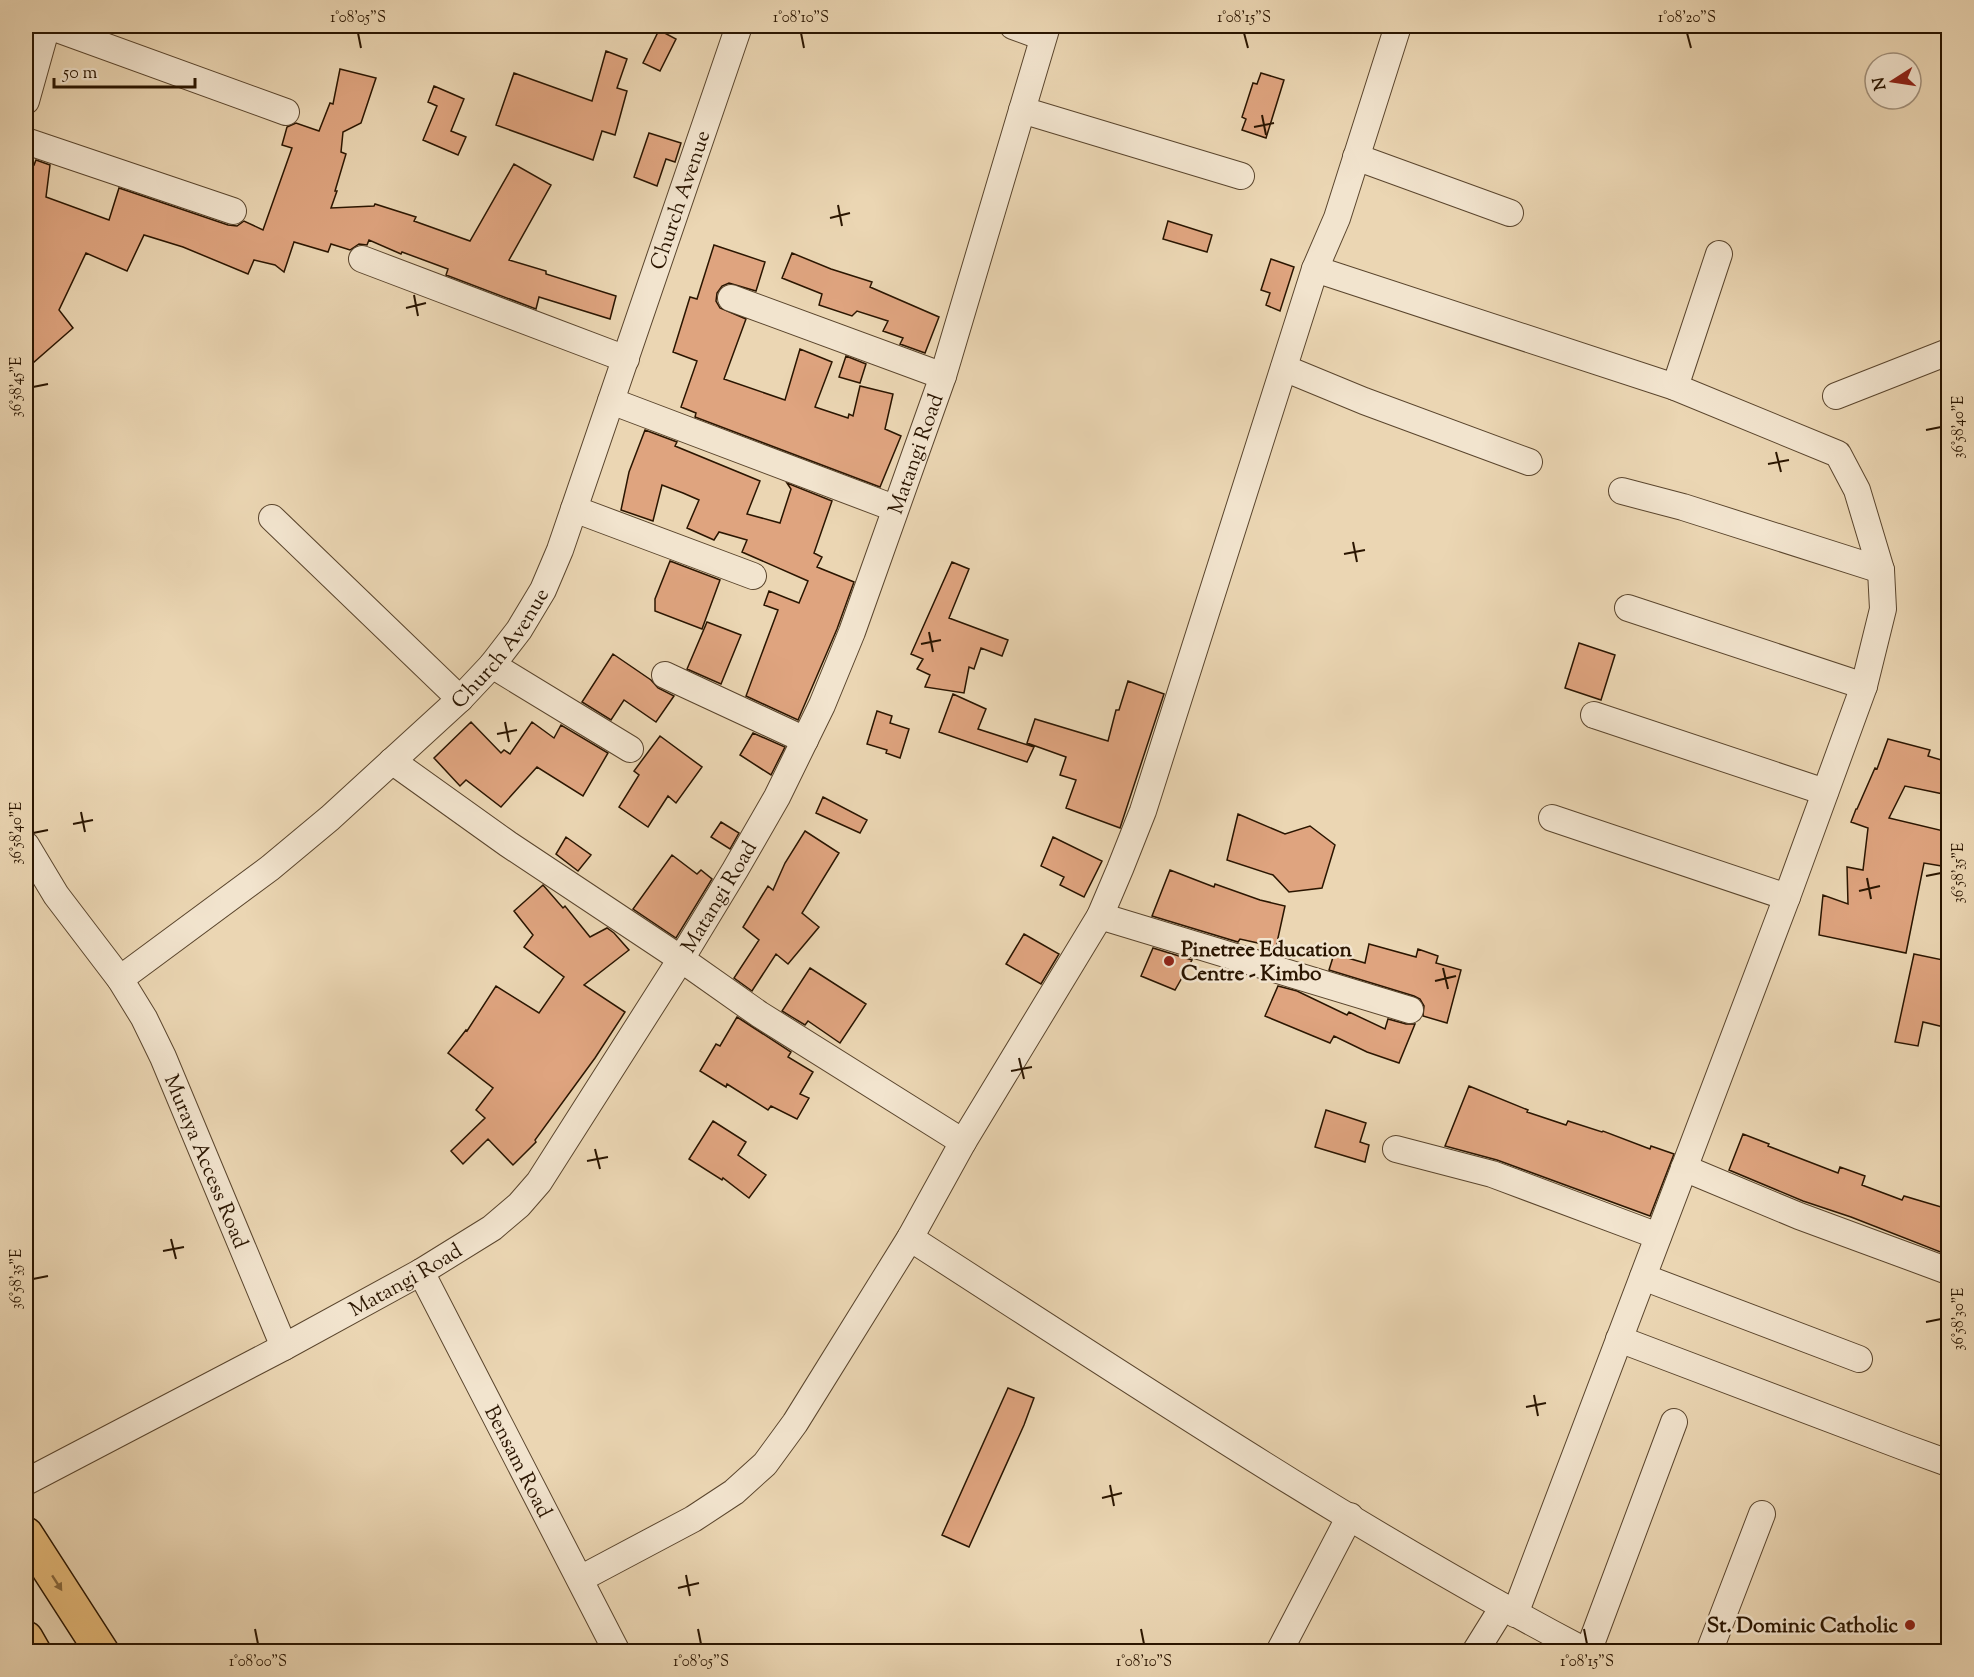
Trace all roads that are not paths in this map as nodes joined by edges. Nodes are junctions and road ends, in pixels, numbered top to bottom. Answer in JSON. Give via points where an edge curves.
{"nodes":[{"id":1,"x":48,"y":26,"type":"edge"},
{"id":2,"x":740,"y":26,"type":"edge"},
{"id":3,"x":1013,"y":26,"type":"edge"},
{"id":4,"x":1398,"y":26,"type":"edge"},
{"id":5,"x":1045,"y":32,"type":"edge"},
{"id":6,"x":26,"y":101,"type":"edge"},
{"id":7,"x":1022,"y":110,"type":"junction"},
{"id":8,"x":286,"y":112,"type":"dead end"},
{"id":9,"x":26,"y":141,"type":"edge"},
{"id":10,"x":1356,"y":157,"type":"junction"},
{"id":11,"x":1241,"y":177,"type":"dead end"},
{"id":12,"x":233,"y":211,"type":"dead end"},
{"id":13,"x":1510,"y":213,"type":"dead end"},
{"id":14,"x":1719,"y":254,"type":"dead end"},
{"id":15,"x":362,"y":259,"type":"dead end"},
{"id":16,"x":1315,"y":269,"type":"junction"},
{"id":17,"x":731,"y":298,"type":"dead end"},
{"id":18,"x":1948,"y":352,"type":"edge"},
{"id":19,"x":626,"y":359,"type":"junction"},
{"id":20,"x":1284,"y":368,"type":"junction"},
{"id":21,"x":943,"y":376,"type":"junction"},
{"id":22,"x":1675,"y":387,"type":"junction"},
{"id":23,"x":1836,"y":396,"type":"dead end"},
{"id":24,"x":611,"y":401,"type":"junction"},
{"id":25,"x":1529,"y":462,"type":"dead end"},
{"id":26,"x":1622,"y":491,"type":"dead end"},
{"id":27,"x":894,"y":508,"type":"junction"},
{"id":28,"x":574,"y":509,"type":"junction"},
{"id":29,"x":272,"y":518,"type":"dead end"},
{"id":30,"x":1881,"y":570,"type":"junction"},
{"id":31,"x":753,"y":576,"type":"dead end"},
{"id":32,"x":1628,"y":608,"type":"dead end"},
{"id":33,"x":492,"y":665,"type":"junction"},
{"id":34,"x":665,"y":675,"type":"dead end"},
{"id":35,"x":1864,"y":686,"type":"junction"},
{"id":36,"x":460,"y":699,"type":"junction"},
{"id":37,"x":1594,"y":715,"type":"dead end"},
{"id":38,"x":805,"y":740,"type":"junction"},
{"id":39,"x":630,"y":749,"type":"dead end"},
{"id":40,"x":392,"y":761,"type":"junction"},
{"id":41,"x":1824,"y":792,"type":"junction"},
{"id":42,"x":1552,"y":818,"type":"dead end"},
{"id":43,"x":26,"y":845,"type":"edge"},
{"id":44,"x":1787,"y":897,"type":"junction"},
{"id":45,"x":1100,"y":916,"type":"junction"},
{"id":46,"x":681,"y":959,"type":"junction"},
{"id":47,"x":120,"y":979,"type":"junction"},
{"id":48,"x":1410,"y":1010,"type":"dead end"},
{"id":49,"x":963,"y":1142,"type":"junction"},
{"id":50,"x":1396,"y":1149,"type":"dead end"},
{"id":51,"x":1684,"y":1168,"type":"junction"},
{"id":52,"x":1658,"y":1236,"type":"junction"},
{"id":53,"x":910,"y":1238,"type":"junction"},
{"id":54,"x":1948,"y":1271,"type":"edge"},
{"id":55,"x":421,"y":1272,"type":"junction"},
{"id":56,"x":1643,"y":1277,"type":"junction"},
{"id":57,"x":1619,"y":1339,"type":"junction"},
{"id":58,"x":284,"y":1347,"type":"junction"},
{"id":59,"x":1859,"y":1359,"type":"dead end"},
{"id":60,"x":1674,"y":1422,"type":"dead end"},
{"id":61,"x":1948,"y":1463,"type":"edge"},
{"id":62,"x":26,"y":1482,"type":"edge"},
{"id":63,"x":1761,"y":1514,"type":"dead end"},
{"id":64,"x":1350,"y":1516,"type":"junction"},
{"id":65,"x":26,"y":1534,"type":"edge"},
{"id":66,"x":580,"y":1579,"type":"junction"},
{"id":67,"x":1509,"y":1610,"type":"junction"},
{"id":68,"x":26,"y":1638,"type":"edge"},
{"id":69,"x":34,"y":1652,"type":"edge"},
{"id":70,"x":102,"y":1652,"type":"edge"},
{"id":71,"x":617,"y":1652,"type":"edge"},
{"id":72,"x":1279,"y":1652,"type":"edge"},
{"id":73,"x":1475,"y":1652,"type":"edge"},
{"id":74,"x":1587,"y":1652,"type":"edge"},
{"id":75,"x":1709,"y":1652,"type":"edge"}],
"edges":[{"from":1,"to":6,"type":"street"},
{"from":1,"to":8,"type":"street"},
{"from":2,"to":19,"type":"street","name":"Church Avenue"},
{"from":3,"to":5,"type":"street"},
{"from":4,"to":10,"type":"street"},
{"from":5,"to":7,"type":"street","name":"Matangi Road"},
{"from":7,"to":11,"type":"street"},
{"from":7,"to":21,"type":"street","name":"Matangi Road"},
{"from":9,"to":12,"type":"street"},
{"from":10,"to":13,"type":"street"},
{"from":10,"to":16,"type":"street","via":[[1337,218]]},
{"from":14,"to":22,"type":"street"},
{"from":15,"to":19,"type":"street"},
{"from":16,"to":20,"type":"street"},
{"from":16,"to":22,"type":"street"},
{"from":17,"to":21,"type":"street"},
{"from":18,"to":23,"type":"street"},
{"from":19,"to":24,"type":"street","name":"Church Avenue"},
{"from":20,"to":25,"type":"street"},
{"from":20,"to":45,"type":"street","via":[[1143,812]]},
{"from":21,"to":27,"type":"street","name":"Matangi Road"},
{"from":22,"to":30,"type":"street","via":[[1838,454],[1857,490]]},
{"from":24,"to":27,"type":"street"},
{"from":24,"to":28,"type":"street","name":"Church Avenue"},
{"from":26,"to":30,"type":"street"},
{"from":27,"to":38,"type":"street","name":"Matangi Road","via":[[852,632]]},
{"from":28,"to":31,"type":"street"},
{"from":28,"to":33,"type":"street","name":"Church Avenue","via":[[543,590]]},
{"from":29,"to":36,"type":"street"},
{"from":30,"to":35,"type":"street","via":[[1883,609]]},
{"from":32,"to":35,"type":"street"},
{"from":33,"to":36,"type":"street","name":"Church Avenue"},
{"from":33,"to":39,"type":"street"},
{"from":34,"to":38,"type":"street"},
{"from":35,"to":41,"type":"street"},
{"from":36,"to":40,"type":"street","name":"Church Avenue"},
{"from":37,"to":41,"type":"street"},
{"from":38,"to":46,"type":"street","name":"Matangi Road","via":[[777,797]]},
{"from":40,"to":46,"type":"street"},
{"from":40,"to":47,"type":"street","name":"Church Avenue","via":[[270,868]]},
{"from":41,"to":44,"type":"street"},
{"from":42,"to":44,"type":"street"},
{"from":43,"to":47,"type":"street","via":[[56,895]]},
{"from":44,"to":51,"type":"street"},
{"from":45,"to":48,"type":"street"},
{"from":45,"to":49,"type":"street"},
{"from":46,"to":49,"type":"street","via":[[759,1014]]},
{"from":46,"to":55,"type":"street","name":"Matangi Road","via":[[538,1182],[519,1205],[492,1228]]},
{"from":47,"to":58,"type":"street","name":"Muraya Access Road","via":[[163,1057]]},
{"from":49,"to":53,"type":"street"},
{"from":50,"to":52,"type":"street","via":[[1492,1174]]},
{"from":51,"to":52,"type":"street"},
{"from":51,"to":54,"type":"street"},
{"from":52,"to":56,"type":"street"},
{"from":53,"to":64,"type":"street"},
{"from":53,"to":66,"type":"street","via":[[795,1423],[765,1464],[734,1492],[693,1519]]},
{"from":55,"to":58,"type":"street","name":"Matangi Road"},
{"from":55,"to":66,"type":"street","name":"Bensam Road"},
{"from":56,"to":57,"type":"street"},
{"from":56,"to":59,"type":"street"},
{"from":57,"to":61,"type":"street"},
{"from":57,"to":67,"type":"street"},
{"from":58,"to":62,"type":"street","name":"Matangi Road"},
{"from":60,"to":74,"type":"street"},
{"from":63,"to":75,"type":"street"},
{"from":64,"to":67,"type":"street"},
{"from":64,"to":72,"type":"street"},
{"from":65,"to":70,"type":"main road","one_way":true},
{"from":66,"to":71,"type":"street","name":"Bensam Road"},
{"from":67,"to":73,"type":"street"},
{"from":67,"to":74,"type":"street"},
{"from":68,"to":69,"type":"main road"}]}
